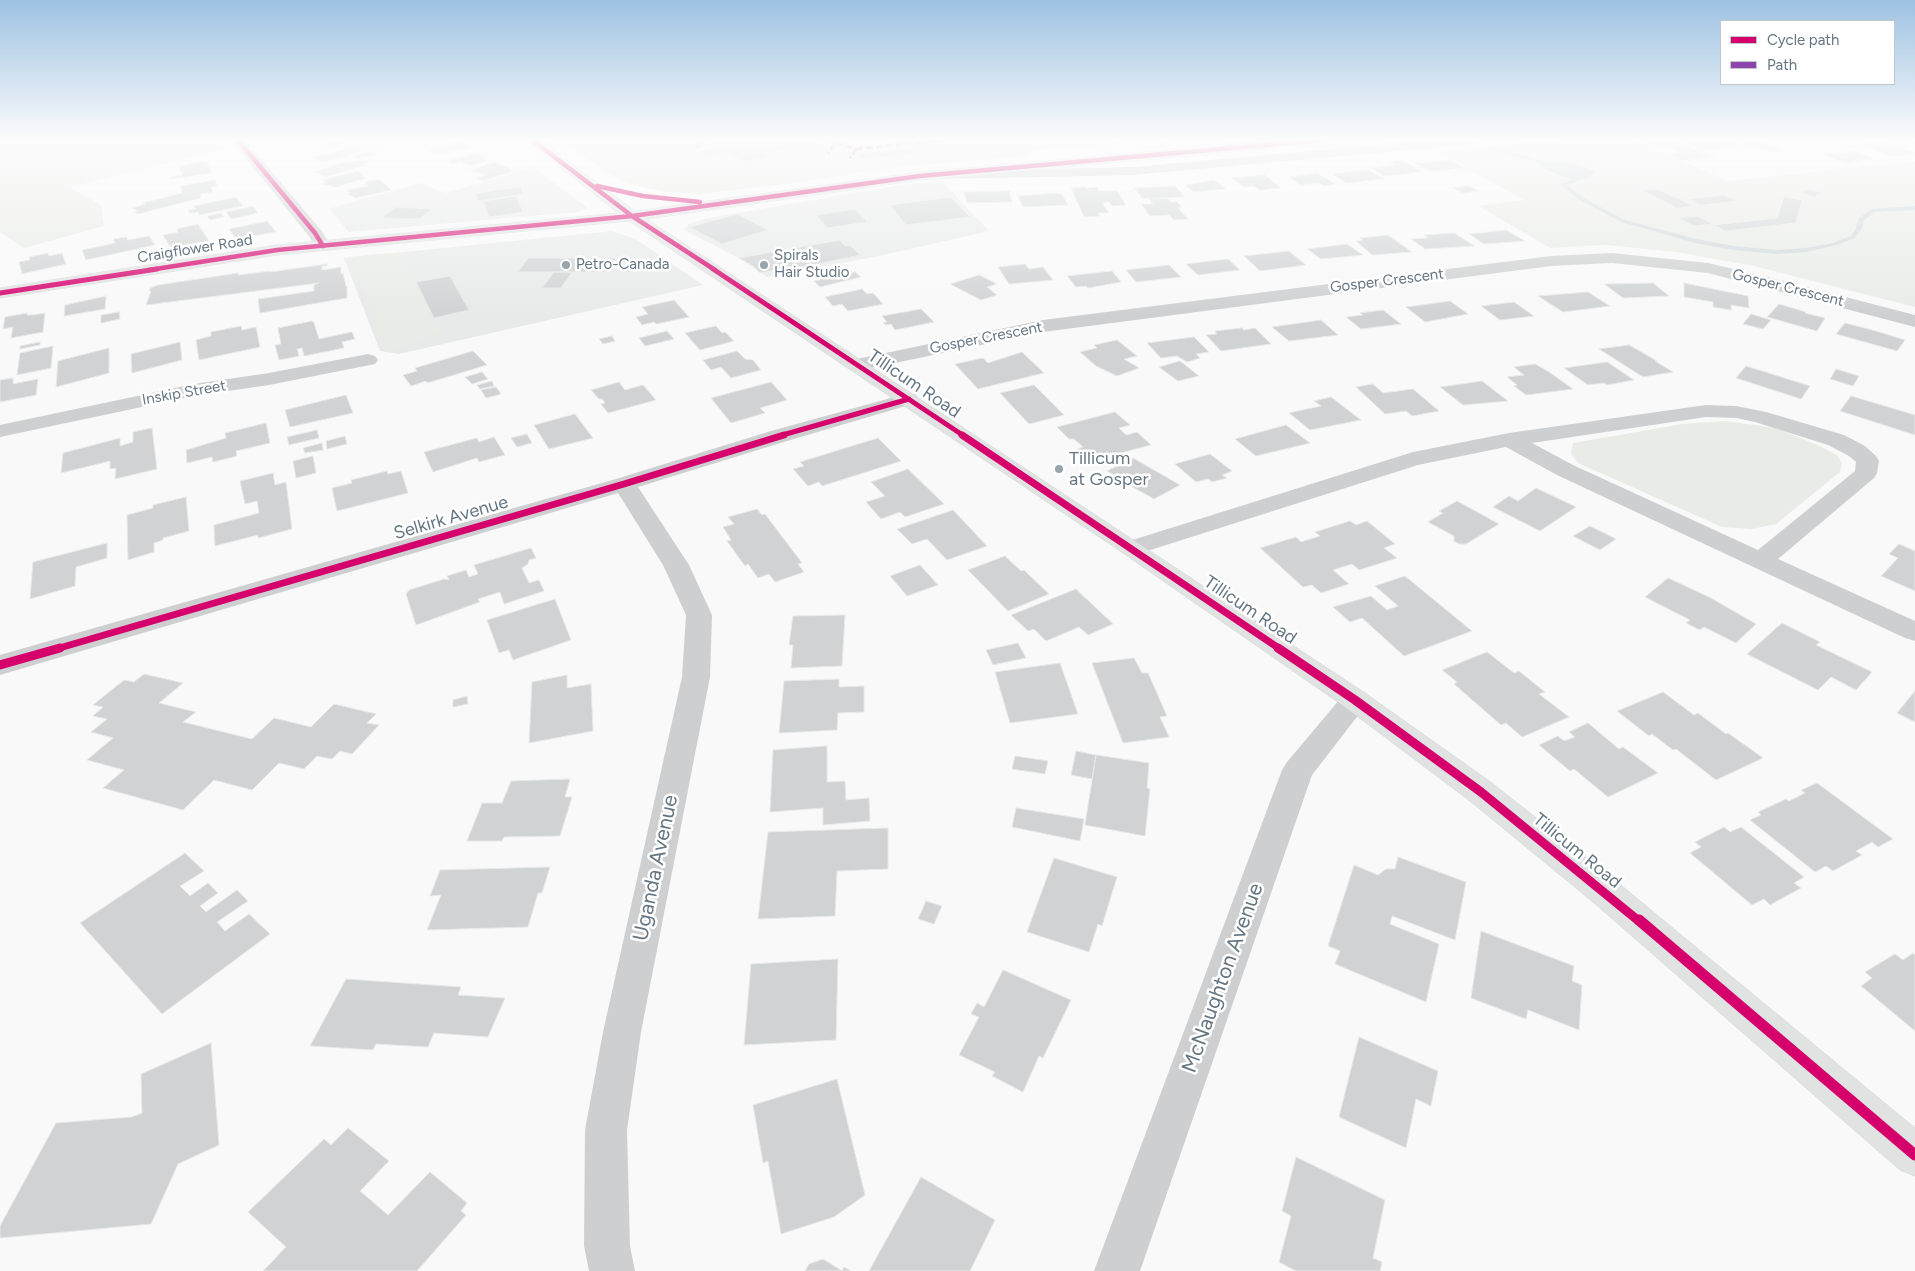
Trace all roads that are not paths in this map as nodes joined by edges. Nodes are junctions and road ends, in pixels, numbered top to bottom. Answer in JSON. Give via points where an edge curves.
{"nodes":[{"id":1,"x":287,"y":199,"type":"edge"},
{"id":2,"x":611,"y":199,"type":"edge"},
{"id":3,"x":673,"y":199,"type":"edge"},
{"id":4,"x":747,"y":199,"type":"edge"},
{"id":5,"x":751,"y":199,"type":"edge"},
{"id":6,"x":632,"y":216,"type":"junction"},
{"id":7,"x":323,"y":246,"type":"junction"},
{"id":8,"x":0,"y":293,"type":"edge"},
{"id":9,"x":1915,"y":321,"type":"edge"},
{"id":10,"x":368,"y":360,"type":"dead end"},
{"id":11,"x":857,"y":365,"type":"junction"},
{"id":12,"x":909,"y":399,"type":"junction"},
{"id":13,"x":0,"y":431,"type":"edge"},
{"id":14,"x":1509,"y":440,"type":"junction"},
{"id":15,"x":624,"y":484,"type":"junction"},
{"id":16,"x":1132,"y":548,"type":"junction"},
{"id":17,"x":1761,"y":560,"type":"junction"},
{"id":18,"x":1915,"y":632,"type":"edge"},
{"id":19,"x":0,"y":665,"type":"edge"},
{"id":20,"x":1355,"y":700,"type":"junction"},
{"id":21,"x":1915,"y":1154,"type":"edge"},
{"id":22,"x":612,"y":1271,"type":"edge"},
{"id":23,"x":1117,"y":1271,"type":"edge"}],
"edges":[{"from":1,"to":7,"type":"street"},
{"from":2,"to":6,"type":"main road","name":"Tillicum Road"},
{"from":3,"to":4,"type":"main road"},
{"from":5,"to":6,"type":"main road","name":"Craigflower Road"},
{"from":6,"to":7,"type":"main road","name":"Craigflower Road"},
{"from":6,"to":11,"type":"main road","name":"Tillicum Road"},
{"from":7,"to":8,"type":"main road","name":"Craigflower Road","via":[[277,250]]},
{"from":9,"to":11,"type":"street","name":"Gosper Crescent","via":[[1708,268],[1604,258],[1542,262],[1043,326]]},
{"from":10,"to":13,"type":"street","name":"Inskip Street","via":[[269,380],[185,391]]},
{"from":11,"to":12,"type":"main road","name":"Tillicum Road"},
{"from":12,"to":15,"type":"street","name":"Selkirk Avenue"},
{"from":12,"to":16,"type":"main road","name":"Tillicum Road"},
{"from":14,"to":16,"type":"street","via":[[1414,459]]},
{"from":14,"to":17,"type":"street","via":[[1565,470]]},
{"from":14,"to":17,"type":"street","via":[[1706,411],[1729,412],[1759,416],[1836,440],[1868,461],[1866,474]]},
{"from":15,"to":19,"type":"street","name":"Selkirk Avenue"},
{"from":15,"to":22,"type":"street","name":"Uganda Avenue","via":[[676,565],[699,615],[696,677],[622,1032],[606,1130],[607,1246]]},
{"from":16,"to":20,"type":"main road","name":"Tillicum Road"},
{"from":17,"to":18,"type":"street"},
{"from":20,"to":21,"type":"main road","name":"Tillicum Road","via":[[1481,792],[1605,892]]},
{"from":20,"to":23,"type":"street","name":"McNaughton Avenue","via":[[1298,770]]}]}
